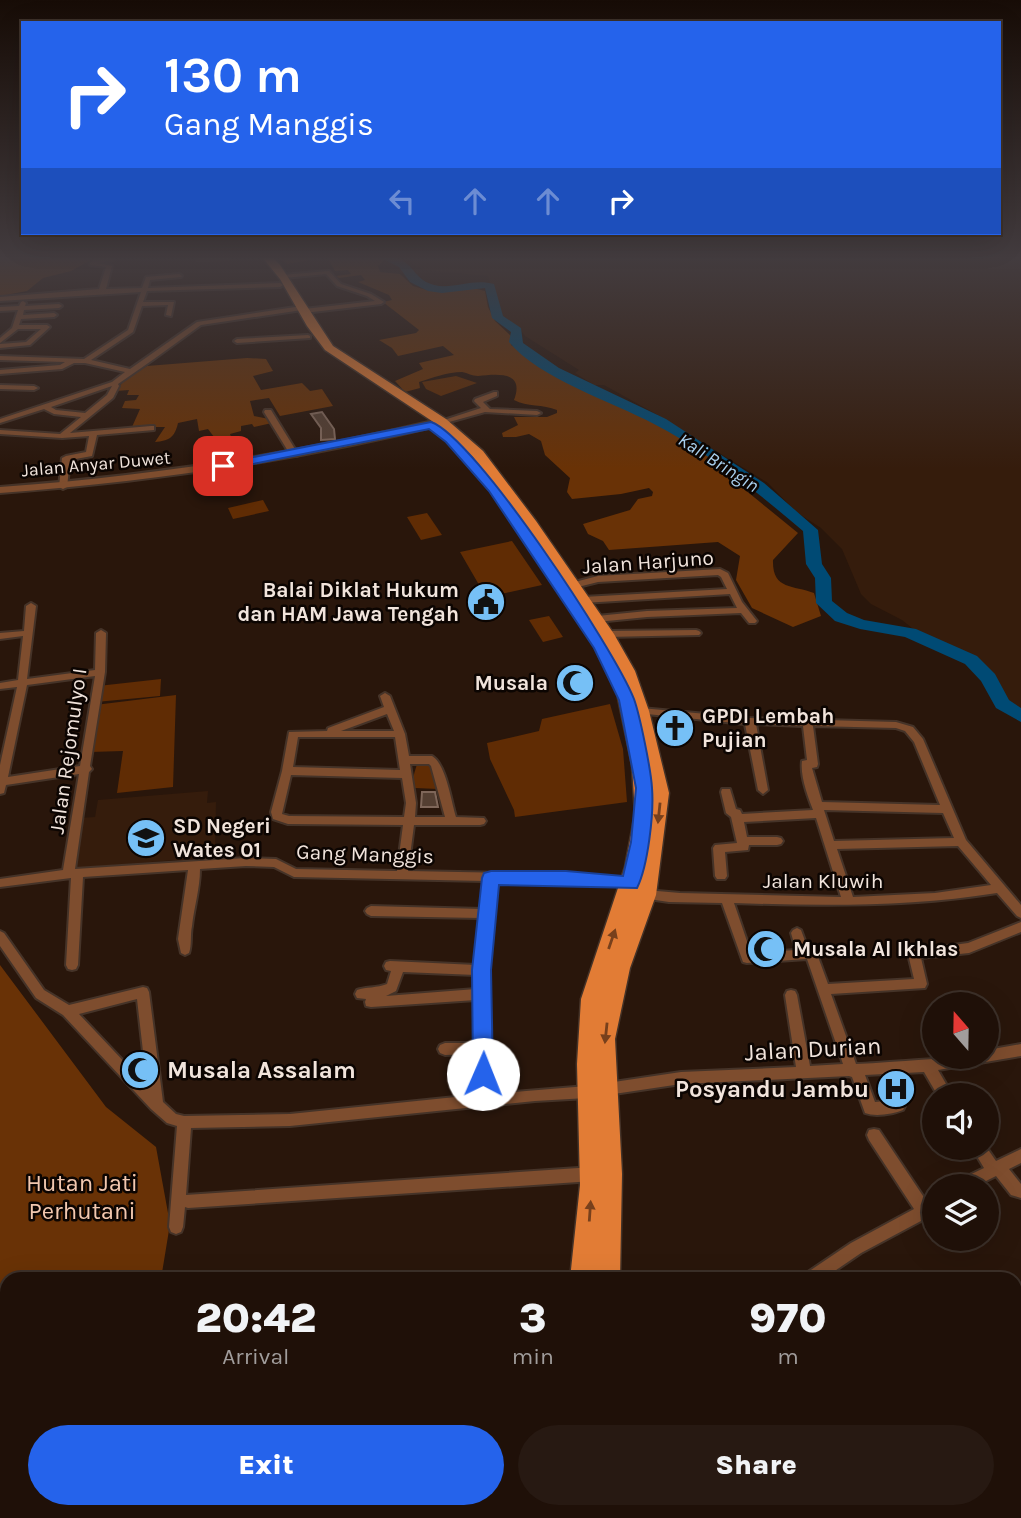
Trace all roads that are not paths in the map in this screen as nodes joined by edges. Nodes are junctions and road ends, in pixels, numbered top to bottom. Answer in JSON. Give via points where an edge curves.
{"nodes":[{"id":1,"x":15,"y":328,"type":"junction"},
{"id":2,"x":20,"y":328,"type":"edge"},
{"id":3,"x":46,"y":328,"type":"edge"},
{"id":4,"x":131,"y":328,"type":"edge"},
{"id":5,"x":192,"y":328,"type":"edge"},
{"id":6,"x":306,"y":328,"type":"edge"},
{"id":7,"x":312,"y":328,"type":"edge"},
{"id":8,"x":0,"y":330,"type":"edge"},
{"id":9,"x":309,"y":337,"type":"junction"},
{"id":10,"x":237,"y":341,"type":"dead end"},
{"id":11,"x":0,"y":343,"type":"edge"},
{"id":12,"x":0,"y":358,"type":"edge"},
{"id":13,"x":72,"y":360,"type":"junction"},
{"id":14,"x":85,"y":361,"type":"junction"},
{"id":15,"x":0,"y":372,"type":"edge"},
{"id":16,"x":132,"y":372,"type":"junction"},
{"id":17,"x":114,"y":383,"type":"junction"},
{"id":18,"x":0,"y":387,"type":"edge"},
{"id":19,"x":34,"y":388,"type":"dead end"},
{"id":20,"x":494,"y":394,"type":"dead end"},
{"id":21,"x":45,"y":406,"type":"junction"},
{"id":22,"x":486,"y":409,"type":"junction"},
{"id":23,"x":268,"y":412,"type":"dead end"},
{"id":24,"x":537,"y":413,"type":"dead end"},
{"id":25,"x":86,"y":415,"type":"junction"},
{"id":26,"x":2,"y":417,"type":"edge"},
{"id":27,"x":437,"y":424,"type":"junction"},
{"id":28,"x":151,"y":428,"type":"dead end"},
{"id":29,"x":0,"y":432,"type":"edge"},
{"id":30,"x":93,"y":434,"type":"junction"},
{"id":31,"x":62,"y":436,"type":"junction"},
{"id":32,"x":294,"y":454,"type":"junction"},
{"id":33,"x":63,"y":487,"type":"junction"},
{"id":34,"x":0,"y":490,"type":"edge"},
{"id":35,"x":568,"y":586,"type":"junction"},
{"id":36,"x":733,"y":591,"type":"junction"},
{"id":37,"x":583,"y":600,"type":"junction"},
{"id":38,"x":31,"y":606,"type":"dead end"},
{"id":39,"x":745,"y":610,"type":"junction"},
{"id":40,"x":752,"y":621,"type":"dead end"},
{"id":41,"x":601,"y":627,"type":"junction"},
{"id":42,"x":28,"y":633,"type":"junction"},
{"id":43,"x":101,"y":633,"type":"dead end"},
{"id":44,"x":696,"y":633,"type":"dead end"},
{"id":45,"x":0,"y":636,"type":"edge"},
{"id":46,"x":100,"y":672,"type":"junction"},
{"id":47,"x":22,"y":684,"type":"junction"},
{"id":48,"x":0,"y":686,"type":"edge"},
{"id":49,"x":385,"y":696,"type":"dead end"},
{"id":50,"x":390,"y":709,"type":"junction"},
{"id":51,"x":641,"y":711,"type":"junction"},
{"id":52,"x":750,"y":721,"type":"junction"},
{"id":53,"x":808,"y":723,"type":"junction"},
{"id":54,"x":326,"y":733,"type":"junction"},
{"id":55,"x":400,"y":734,"type":"junction"},
{"id":56,"x":643,"y":744,"type":"junction"},
{"id":57,"x":403,"y":760,"type":"junction"},
{"id":58,"x":87,"y":769,"type":"junction"},
{"id":59,"x":287,"y":771,"type":"junction"},
{"id":60,"x":405,"y":774,"type":"junction"},
{"id":61,"x":0,"y":784,"type":"edge"},
{"id":62,"x":763,"y":790,"type":"dead end"},
{"id":63,"x":726,"y":792,"type":"dead end"},
{"id":64,"x":946,"y":809,"type":"junction"},
{"id":65,"x":817,"y":810,"type":"junction"},
{"id":66,"x":737,"y":818,"type":"junction"},
{"id":67,"x":410,"y":820,"type":"junction"},
{"id":68,"x":451,"y":820,"type":"junction"},
{"id":69,"x":480,"y":821,"type":"dead end"},
{"id":70,"x":743,"y":841,"type":"junction"},
{"id":71,"x":777,"y":841,"type":"dead end"},
{"id":72,"x":961,"y":842,"type":"junction"},
{"id":73,"x":830,"y":845,"type":"junction"},
{"id":74,"x":194,"y":866,"type":"junction"},
{"id":75,"x":73,"y":874,"type":"junction"},
{"id":76,"x":402,"y":876,"type":"junction"},
{"id":77,"x":721,"y":876,"type":"dead end"},
{"id":78,"x":491,"y":878,"type":"junction"},
{"id":79,"x":0,"y":883,"type":"edge"},
{"id":80,"x":1000,"y":888,"type":"junction"},
{"id":81,"x":638,"y":889,"type":"junction"},
{"id":82,"x":727,"y":899,"type":"junction"},
{"id":83,"x":848,"y":901,"type":"junction"},
{"id":84,"x":371,"y":911,"type":"dead end"},
{"id":85,"x":1021,"y":913,"type":"edge"},
{"id":86,"x":488,"y":914,"type":"junction"},
{"id":87,"x":1021,"y":926,"type":"edge"},
{"id":88,"x":797,"y":933,"type":"dead end"},
{"id":89,"x":0,"y":936,"type":"edge"},
{"id":90,"x":185,"y":950,"type":"dead end"},
{"id":91,"x":803,"y":954,"type":"junction"},
{"id":92,"x":72,"y":965,"type":"dead end"},
{"id":93,"x":482,"y":970,"type":"junction"},
{"id":94,"x":823,"y":989,"type":"junction"},
{"id":95,"x":484,"y":994,"type":"junction"},
{"id":96,"x":791,"y":995,"type":"dead end"},
{"id":97,"x":68,"y":1011,"type":"junction"},
{"id":98,"x":484,"y":1048,"type":"junction"},
{"id":99,"x":445,"y":1049,"type":"dead end"},
{"id":100,"x":1021,"y":1050,"type":"edge"},
{"id":101,"x":999,"y":1054,"type":"edge"},
{"id":102,"x":922,"y":1066,"type":"edge"},
{"id":103,"x":854,"y":1071,"type":"junction"},
{"id":104,"x":804,"y":1073,"type":"junction"},
{"id":105,"x":606,"y":1090,"type":"junction"},
{"id":106,"x":587,"y":1092,"type":"junction"},
{"id":107,"x":482,"y":1101,"type":"junction"},
{"id":108,"x":156,"y":1105,"type":"junction"},
{"id":109,"x":898,"y":1106,"type":"dead end"},
{"id":110,"x":184,"y":1122,"type":"junction"},
{"id":111,"x":874,"y":1135,"type":"dead end"},
{"id":112,"x":1021,"y":1156,"type":"edge"},
{"id":113,"x":989,"y":1160,"type":"edge"},
{"id":114,"x":996,"y":1168,"type":"junction"},
{"id":115,"x":601,"y":1174,"type":"junction"},
{"id":116,"x":985,"y":1174,"type":"edge"},
{"id":117,"x":1021,"y":1192,"type":"edge"},
{"id":118,"x":922,"y":1198,"type":"edge"},
{"id":119,"x":188,"y":1201,"type":"dead end"},
{"id":120,"x":922,"y":1213,"type":"edge"},
{"id":121,"x":176,"y":1227,"type":"dead end"},
{"id":122,"x":584,"y":1272,"type":"edge"},
{"id":123,"x":607,"y":1272,"type":"edge"},
{"id":124,"x":829,"y":1272,"type":"edge"}],
"edges":[{"from":1,"to":2,"type":"street"},
{"from":1,"to":8,"type":"street"},
{"from":1,"to":11,"type":"street"},
{"from":3,"to":11,"type":"street","via":[[28,344]]},
{"from":4,"to":14,"type":"street","via":[[128,335]]},
{"from":5,"to":16,"type":"street"},
{"from":6,"to":9,"type":"main road"},
{"from":7,"to":27,"type":"main road","via":[[335,353]]},
{"from":9,"to":10,"type":"street"},
{"from":9,"to":27,"type":"main road","via":[[332,360]]},
{"from":12,"to":13,"type":"street"},
{"from":13,"to":14,"type":"street"},
{"from":13,"to":15,"type":"street","via":[[62,367]]},
{"from":14,"to":16,"type":"street"},
{"from":16,"to":17,"type":"street"},
{"from":17,"to":21,"type":"street"},
{"from":17,"to":25,"type":"street","via":[[110,397]]},
{"from":18,"to":19,"type":"street"},
{"from":20,"to":22,"type":"street","via":[[478,401]]},
{"from":21,"to":25,"type":"street","via":[[54,412]]},
{"from":21,"to":26,"type":"street"},
{"from":22,"to":24,"type":"street"},
{"from":22,"to":27,"type":"street"},
{"from":23,"to":32,"type":"street"},
{"from":25,"to":31,"type":"street"},
{"from":27,"to":32,"type":"street","name":"Jalan Anyar Duwet"},
{"from":27,"to":35,"type":"main road","via":[[494,488]]},
{"from":28,"to":30,"type":"street"},
{"from":29,"to":31,"type":"street"},
{"from":30,"to":31,"type":"street"},
{"from":30,"to":33,"type":"street","via":[[89,454],[66,458]]},
{"from":32,"to":33,"type":"street","name":"Jalan Anyar Duwet","via":[[176,475]]},
{"from":33,"to":34,"type":"street","name":"Jalan Anyar Duwet"},
{"from":35,"to":36,"type":"street","name":"Jalan Harjuno","via":[[598,579],[719,572]]},
{"from":35,"to":37,"type":"main road"},
{"from":35,"to":56,"type":"main road","via":[[612,667]]},
{"from":36,"to":37,"type":"street"},
{"from":36,"to":39,"type":"street","name":"Jalan Harjuno"},
{"from":37,"to":41,"type":"main road"},
{"from":38,"to":42,"type":"street"},
{"from":39,"to":40,"type":"street","name":"Jalan Harjuno"},
{"from":39,"to":41,"type":"street","via":[[647,614]]},
{"from":41,"to":44,"type":"street"},
{"from":41,"to":51,"type":"main road","via":[[627,671]]},
{"from":42,"to":45,"type":"street"},
{"from":42,"to":47,"type":"street"},
{"from":43,"to":46,"type":"street","name":"Jalan Rejomulyo I"},
{"from":46,"to":47,"type":"street"},
{"from":46,"to":58,"type":"street","name":"Jalan Rejomulyo I"},
{"from":47,"to":48,"type":"street"},
{"from":47,"to":61,"type":"street"},
{"from":49,"to":50,"type":"street"},
{"from":50,"to":54,"type":"street"},
{"from":50,"to":55,"type":"street"},
{"from":51,"to":52,"type":"street"},
{"from":51,"to":56,"type":"main road"},
{"from":52,"to":53,"type":"street"},
{"from":52,"to":62,"type":"street"},
{"from":53,"to":64,"type":"street","via":[[909,729],[919,741]]},
{"from":53,"to":65,"type":"street","via":[[813,764],[806,764]]},
{"from":54,"to":55,"type":"street"},
{"from":54,"to":59,"type":"street","via":[[293,734]]},
{"from":55,"to":57,"type":"street"},
{"from":56,"to":81,"type":"main road"},
{"from":57,"to":60,"type":"street"},
{"from":57,"to":68,"type":"street","via":[[432,760]]},
{"from":58,"to":61,"type":"street"},
{"from":58,"to":75,"type":"street","name":"Jalan Rejomulyo I"},
{"from":59,"to":60,"type":"street"},
{"from":59,"to":67,"type":"street","via":[[276,811],[280,819]]},
{"from":60,"to":67,"type":"street"},
{"from":63,"to":66,"type":"street"},
{"from":64,"to":65,"type":"street"},
{"from":64,"to":72,"type":"street"},
{"from":65,"to":66,"type":"street"},
{"from":65,"to":73,"type":"street"},
{"from":66,"to":70,"type":"street"},
{"from":67,"to":68,"type":"street"},
{"from":67,"to":76,"type":"street"},
{"from":68,"to":69,"type":"street"},
{"from":70,"to":71,"type":"street"},
{"from":70,"to":77,"type":"street","via":[[743,848],[719,848]]},
{"from":72,"to":73,"type":"street"},
{"from":72,"to":80,"type":"street"},
{"from":73,"to":83,"type":"street"},
{"from":74,"to":75,"type":"street","name":"Gang Manggis"},
{"from":74,"to":76,"type":"street","name":"Gang Manggis","via":[[268,862],[294,873]]},
{"from":74,"to":90,"type":"street"},
{"from":75,"to":79,"type":"street","name":"Gang Manggis"},
{"from":75,"to":92,"type":"street","name":"Jalan Rejomulyo I"},
{"from":76,"to":78,"type":"street","name":"Gang Manggis"},
{"from":78,"to":81,"type":"street","name":"Gang Manggis","via":[[566,878]]},
{"from":78,"to":86,"type":"street"},
{"from":80,"to":83,"type":"street","name":"Jalan Kluwih","via":[[931,899]]},
{"from":80,"to":85,"type":"street"},
{"from":81,"to":82,"type":"street","name":"Jalan Kluwih"},
{"from":81,"to":105,"type":"main road","one_way":true,"via":[[604,1039]]},
{"from":106,"to":81,"type":"main road","one_way":true,"via":[[592,999]]},
{"from":82,"to":83,"type":"street","name":"Jalan Kluwih"},
{"from":82,"to":91,"type":"street","via":[[747,958]]},
{"from":84,"to":86,"type":"street"},
{"from":86,"to":93,"type":"street"},
{"from":87,"to":94,"type":"street","via":[[969,948],[914,954],[921,984]]},
{"from":88,"to":91,"type":"street"},
{"from":89,"to":97,"type":"street","via":[[40,994]]},
{"from":91,"to":94,"type":"street","via":[[812,955]]},
{"from":93,"to":95,"type":"street"},
{"from":93,"to":95,"type":"street","via":[[394,966],[392,987],[366,998]]},
{"from":94,"to":103,"type":"street"},
{"from":95,"to":98,"type":"street"},
{"from":96,"to":104,"type":"street"},
{"from":97,"to":108,"type":"street"},
{"from":97,"to":108,"type":"street","via":[[144,992]]},
{"from":98,"to":99,"type":"street"},
{"from":98,"to":107,"type":"street"},
{"from":100,"to":101,"type":"street","name":"Jalan Durian"},
{"from":102,"to":103,"type":"street","name":"Jalan Durian"},
{"from":103,"to":104,"type":"street","name":"Jalan Durian"},
{"from":103,"to":109,"type":"street","via":[[871,1109]]},
{"from":104,"to":105,"type":"street","name":"Jalan Durian","via":[[681,1078]]},
{"from":105,"to":106,"type":"street","name":"Jalan Durian"},
{"from":105,"to":115,"type":"main road"},
{"from":106,"to":107,"type":"street","name":"Jalan Durian"},
{"from":106,"to":115,"type":"main road"},
{"from":107,"to":110,"type":"street","name":"Jalan Durian","via":[[290,1120]]},
{"from":108,"to":110,"type":"street","via":[[172,1119]]},
{"from":110,"to":121,"type":"street"},
{"from":111,"to":118,"type":"street"},
{"from":112,"to":114,"type":"street"},
{"from":113,"to":114,"type":"street"},
{"from":114,"to":116,"type":"street"},
{"from":114,"to":117,"type":"street"},
{"from":115,"to":119,"type":"street"},
{"from":122,"to":115,"type":"main road","one_way":true},
{"from":115,"to":123,"type":"main road"},
{"from":120,"to":124,"type":"street","via":[[856,1248]]}]}
